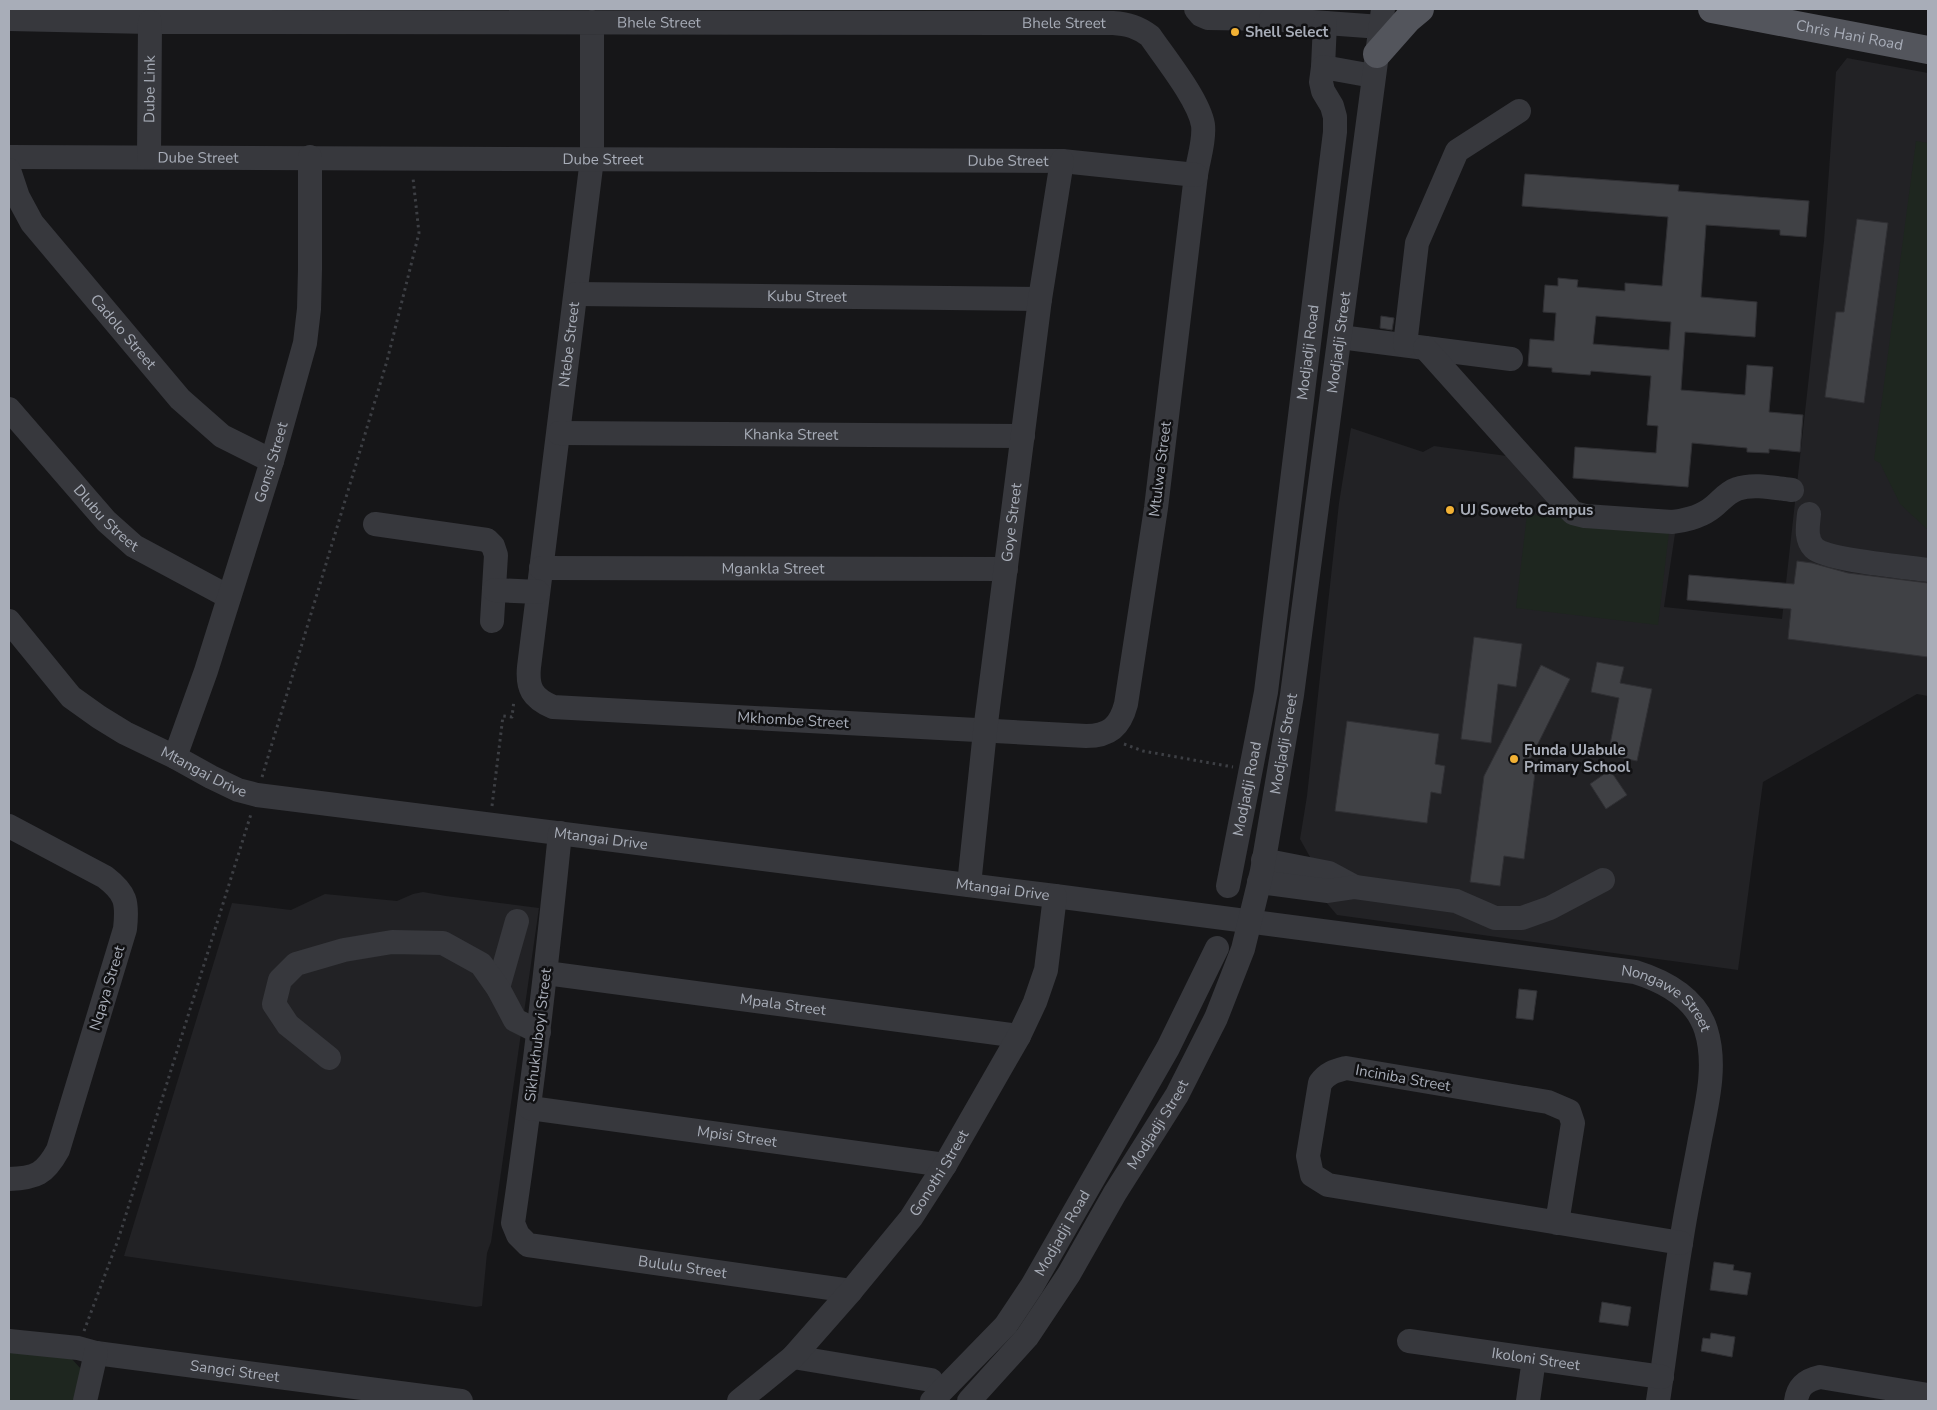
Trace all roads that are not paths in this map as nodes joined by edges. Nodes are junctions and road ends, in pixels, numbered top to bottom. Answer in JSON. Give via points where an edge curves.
{"nodes":[{"id":1,"x":1196,"y":9,"type":"edge"},
{"id":2,"x":1420,"y":9,"type":"edge"},
{"id":3,"x":1712,"y":9,"type":"edge"},
{"id":4,"x":1274,"y":14,"type":"edge"},
{"id":5,"x":1382,"y":18,"type":"edge"},
{"id":6,"x":9,"y":19,"type":"edge"},
{"id":7,"x":150,"y":22,"type":"junction"},
{"id":8,"x":592,"y":22,"type":"junction"},
{"id":9,"x":1325,"y":23,"type":"junction"},
{"id":10,"x":1928,"y":50,"type":"edge"},
{"id":11,"x":1375,"y":65,"type":"junction"},
{"id":12,"x":1323,"y":67,"type":"junction"},
{"id":13,"x":1519,"y":111,"type":"dead end"},
{"id":14,"x":9,"y":157,"type":"edge"},
{"id":15,"x":149,"y":157,"type":"junction"},
{"id":16,"x":310,"y":157,"type":"junction"},
{"id":17,"x":592,"y":159,"type":"junction"},
{"id":18,"x":1062,"y":161,"type":"junction"},
{"id":19,"x":9,"y":170,"type":"edge"},
{"id":20,"x":1196,"y":175,"type":"junction"},
{"id":21,"x":576,"y":294,"type":"junction"},
{"id":22,"x":1040,"y":298,"type":"junction"},
{"id":23,"x":1340,"y":337,"type":"junction"},
{"id":24,"x":1415,"y":347,"type":"junction"},
{"id":25,"x":1511,"y":359,"type":"dead end"},
{"id":26,"x":9,"y":409,"type":"edge"},
{"id":27,"x":559,"y":433,"type":"junction"},
{"id":28,"x":1023,"y":436,"type":"junction"},
{"id":29,"x":272,"y":461,"type":"junction"},
{"id":30,"x":1792,"y":490,"type":"dead end"},
{"id":31,"x":1809,"y":514,"type":"dead end"},
{"id":32,"x":375,"y":524,"type":"dead end"},
{"id":33,"x":541,"y":568,"type":"junction"},
{"id":34,"x":1006,"y":569,"type":"junction"},
{"id":35,"x":1928,"y":570,"type":"edge"},
{"id":36,"x":494,"y":590,"type":"junction"},
{"id":37,"x":538,"y":592,"type":"junction"},
{"id":38,"x":229,"y":597,"type":"junction"},
{"id":39,"x":492,"y":621,"type":"dead end"},
{"id":40,"x":11,"y":630,"type":"edge"},
{"id":41,"x":529,"y":667,"type":"joint"},
{"id":42,"x":1266,"y":692,"type":"junction"},
{"id":43,"x":1292,"y":695,"type":"junction"},
{"id":44,"x":985,"y":731,"type":"junction"},
{"id":45,"x":1096,"y":734,"type":"joint"},
{"id":46,"x":175,"y":757,"type":"junction"},
{"id":47,"x":9,"y":826,"type":"edge"},
{"id":48,"x":560,"y":833,"type":"junction"},
{"id":49,"x":1261,"y":871,"type":"junction"},
{"id":50,"x":1603,"y":880,"type":"dead end"},
{"id":51,"x":969,"y":885,"type":"junction"},
{"id":52,"x":1228,"y":886,"type":"dead end"},
{"id":53,"x":1055,"y":896,"type":"junction"},
{"id":54,"x":517,"y":921,"type":"dead end"},
{"id":55,"x":1251,"y":923,"type":"junction"},
{"id":56,"x":1217,"y":948,"type":"dead end"},
{"id":57,"x":546,"y":973,"type":"junction"},
{"id":58,"x":498,"y":988,"type":"junction"},
{"id":59,"x":539,"y":1032,"type":"junction"},
{"id":60,"x":1019,"y":1036,"type":"junction"},
{"id":61,"x":1168,"y":1048,"type":"junction"},
{"id":62,"x":329,"y":1058,"type":"dead end"},
{"id":63,"x":1194,"y":1064,"type":"junction"},
{"id":64,"x":530,"y":1108,"type":"junction"},
{"id":65,"x":945,"y":1165,"type":"junction"},
{"id":66,"x":9,"y":1179,"type":"edge"},
{"id":67,"x":1557,"y":1223,"type":"junction"},
{"id":68,"x":518,"y":1235,"type":"joint"},
{"id":69,"x":1681,"y":1243,"type":"junction"},
{"id":70,"x":851,"y":1291,"type":"junction"},
{"id":71,"x":1409,"y":1340,"type":"dead end"},
{"id":72,"x":9,"y":1341,"type":"edge"},
{"id":73,"x":87,"y":1351,"type":"junction"},
{"id":74,"x":793,"y":1356,"type":"junction"},
{"id":75,"x":1534,"y":1359,"type":"junction"},
{"id":76,"x":1662,"y":1377,"type":"junction"},
{"id":77,"x":931,"y":1390,"type":"edge"},
{"id":78,"x":1928,"y":1394,"type":"edge"},
{"id":79,"x":85,"y":1401,"type":"edge"},
{"id":80,"x":461,"y":1401,"type":"edge"},
{"id":81,"x":740,"y":1401,"type":"edge"},
{"id":82,"x":969,"y":1401,"type":"edge"},
{"id":83,"x":1528,"y":1401,"type":"edge"},
{"id":84,"x":1658,"y":1401,"type":"edge"},
{"id":85,"x":1796,"y":1401,"type":"edge"}],
"edges":[{"from":1,"to":4,"type":"street","via":[[1201,16],[1208,18]]},
{"from":2,"to":11,"type":"main road","via":[[1408,18]]},
{"from":3,"to":10,"type":"main road","name":"Chris Hani Road"},
{"from":4,"to":9,"type":"street"},
{"from":5,"to":9,"type":"street"},
{"from":5,"to":11,"type":"street","name":"Modjadji Street"},
{"from":6,"to":7,"type":"street","name":"Bhele Street"},
{"from":7,"to":8,"type":"street","name":"Bhele Street"},
{"from":7,"to":15,"type":"street","name":"Dube Link"},
{"from":8,"to":17,"type":"street","name":"Ntebe Street"},
{"from":8,"to":20,"type":"street","name":"Bhele Street","via":[[1112,22],[1133,25],[1150,36],[1201,117],[1203,132]]},
{"from":9,"to":12,"type":"street","name":"Modjadji Road"},
{"from":11,"to":12,"type":"street"},
{"from":11,"to":23,"type":"street","name":"Modjadji Street"},
{"from":12,"to":42,"type":"street","name":"Modjadji Road","via":[[1321,82],[1333,112],[1335,132]]},
{"from":13,"to":24,"type":"street","via":[[1457,151],[1417,243]]},
{"from":14,"to":15,"type":"street","name":"Dube Street"},
{"from":15,"to":16,"type":"street","name":"Dube Street"},
{"from":16,"to":17,"type":"street","name":"Dube Street"},
{"from":16,"to":29,"type":"street","name":"Gonsi Street","via":[[310,285],[306,343]]},
{"from":17,"to":18,"type":"street","name":"Dube Street"},
{"from":17,"to":21,"type":"street","name":"Ntebe Street"},
{"from":18,"to":20,"type":"street","name":"Dube Street"},
{"from":18,"to":22,"type":"street","name":"Goye Street"},
{"from":19,"to":29,"type":"street","name":"Cadolo Street","via":[[32,223],[180,398],[222,436]]},
{"from":20,"to":45,"type":"street","name":"Mtulwa Street","via":[[1156,508],[1126,704],[1116,725]]},
{"from":21,"to":22,"type":"street","name":"Kubu Street"},
{"from":21,"to":27,"type":"street","name":"Ntebe Street"},
{"from":22,"to":28,"type":"street","name":"Goye Street"},
{"from":23,"to":24,"type":"street"},
{"from":23,"to":43,"type":"street","name":"Modjadji Street"},
{"from":24,"to":25,"type":"street"},
{"from":24,"to":30,"type":"street","via":[[1573,513],[1672,522],[1709,510],[1736,489]]},
{"from":26,"to":38,"type":"street","name":"Dlubu Street","via":[[122,536],[152,556]]},
{"from":27,"to":28,"type":"street","name":"Khanka Street"},
{"from":27,"to":33,"type":"street","name":"Ntebe Street"},
{"from":28,"to":34,"type":"street","name":"Goye Street"},
{"from":29,"to":38,"type":"street","name":"Gonsi Street"},
{"from":31,"to":35,"type":"street","via":[[1808,534],[1814,549],[1838,557]]},
{"from":32,"to":36,"type":"street","via":[[487,540],[496,555]]},
{"from":33,"to":34,"type":"street","name":"Mgankla Street"},
{"from":33,"to":37,"type":"street","name":"Ntebe Street"},
{"from":34,"to":44,"type":"street","name":"Goye Street"},
{"from":36,"to":37,"type":"street"},
{"from":36,"to":39,"type":"street"},
{"from":37,"to":41,"type":"street","name":"Ntebe Street"},
{"from":38,"to":46,"type":"street","name":"Gonsi Street"},
{"from":40,"to":46,"type":"street","name":"Mtangai Drive","via":[[71,697],[125,733]]},
{"from":41,"to":44,"type":"street","name":"Mkhombe Street","via":[[531,690],[553,706]]},
{"from":42,"to":43,"type":"street"},
{"from":42,"to":52,"type":"street","name":"Modjadji Road"},
{"from":43,"to":49,"type":"street","name":"Modjadji Street"},
{"from":44,"to":45,"type":"street","name":"Mkhombe Street"},
{"from":44,"to":51,"type":"street","name":"Goye Street"},
{"from":46,"to":48,"type":"street","name":"Mtangai Drive","via":[[238,790],[257,795]]},
{"from":47,"to":66,"type":"street","name":"Nqaya Street","via":[[114,884],[125,898],[127,912],[125,929],[58,1150],[50,1165],[34,1176]]},
{"from":48,"to":51,"type":"street","name":"Mtangai Drive"},
{"from":48,"to":57,"type":"street","name":"Sikhukhuboyi Street"},
{"from":49,"to":50,"type":"street","via":[[1329,873],[1355,887],[1456,901],[1495,918],[1522,918],[1550,908]]},
{"from":49,"to":55,"type":"street","name":"Modjadji Street"},
{"from":51,"to":53,"type":"street","name":"Mtangai Drive"},
{"from":53,"to":55,"type":"street","name":"Mtangai Drive"},
{"from":53,"to":60,"type":"street","name":"Gonothi Street","via":[[1046,970]]},
{"from":54,"to":58,"type":"street"},
{"from":55,"to":63,"type":"street","name":"Modjadji Street","via":[[1244,949]]},
{"from":55,"to":69,"type":"street","name":"Nongawe Street","via":[[1635,972],[1657,979],[1677,991],[1705,1028],[1711,1064]]},
{"from":56,"to":61,"type":"street","name":"Modjadji Road"},
{"from":57,"to":59,"type":"street","name":"Sikhukhuboyi Street"},
{"from":57,"to":60,"type":"street","name":"Mpala Street"},
{"from":58,"to":59,"type":"street","via":[[515,1020]]},
{"from":58,"to":62,"type":"street","via":[[480,964],[443,943],[392,942],[344,950],[296,964],[280,980],[274,1004],[288,1025]]},
{"from":59,"to":64,"type":"street","name":"Sikhukhuboyi Street"},
{"from":60,"to":65,"type":"street","name":"Gonothi Street"},
{"from":61,"to":63,"type":"street"},
{"from":61,"to":77,"type":"street","name":"Modjadji Road","via":[[1032,1286],[1006,1325]]},
{"from":63,"to":82,"type":"street","name":"Modjadji Street","via":[[1064,1282],[1027,1337]]},
{"from":64,"to":65,"type":"street","name":"Mpisi Street"},
{"from":64,"to":68,"type":"street","name":"Sikhukhuboyi Street","via":[[513,1223]]},
{"from":65,"to":70,"type":"street","name":"Gonothi Street","via":[[911,1218]]},
{"from":67,"to":67,"type":"street","name":"Inciniba Street","via":[[1328,1185],[1318,1180],[1312,1175],[1308,1156],[1320,1083],[1334,1071],[1346,1068],[1548,1102],[1569,1111],[1572,1123]]},
{"from":67,"to":69,"type":"street","name":"Inciniba Street"},
{"from":68,"to":70,"type":"street","name":"Bululu Street","via":[[528,1245]]},
{"from":69,"to":76,"type":"street","name":"Nongawe Street"},
{"from":70,"to":74,"type":"street","name":"Gonothi Street"},
{"from":71,"to":75,"type":"street","name":"Ikoloni Street"},
{"from":72,"to":73,"type":"street","name":"Sangci Street"},
{"from":73,"to":79,"type":"street"},
{"from":73,"to":80,"type":"street","name":"Sangci Street"},
{"from":74,"to":77,"type":"street"},
{"from":74,"to":81,"type":"street","name":"Gonothi Street"},
{"from":75,"to":76,"type":"street","name":"Ikoloni Street"},
{"from":75,"to":83,"type":"street"},
{"from":76,"to":84,"type":"street","name":"Nongawe Street"},
{"from":78,"to":85,"type":"street","via":[[1820,1377],[1808,1380],[1801,1387]]}]}
